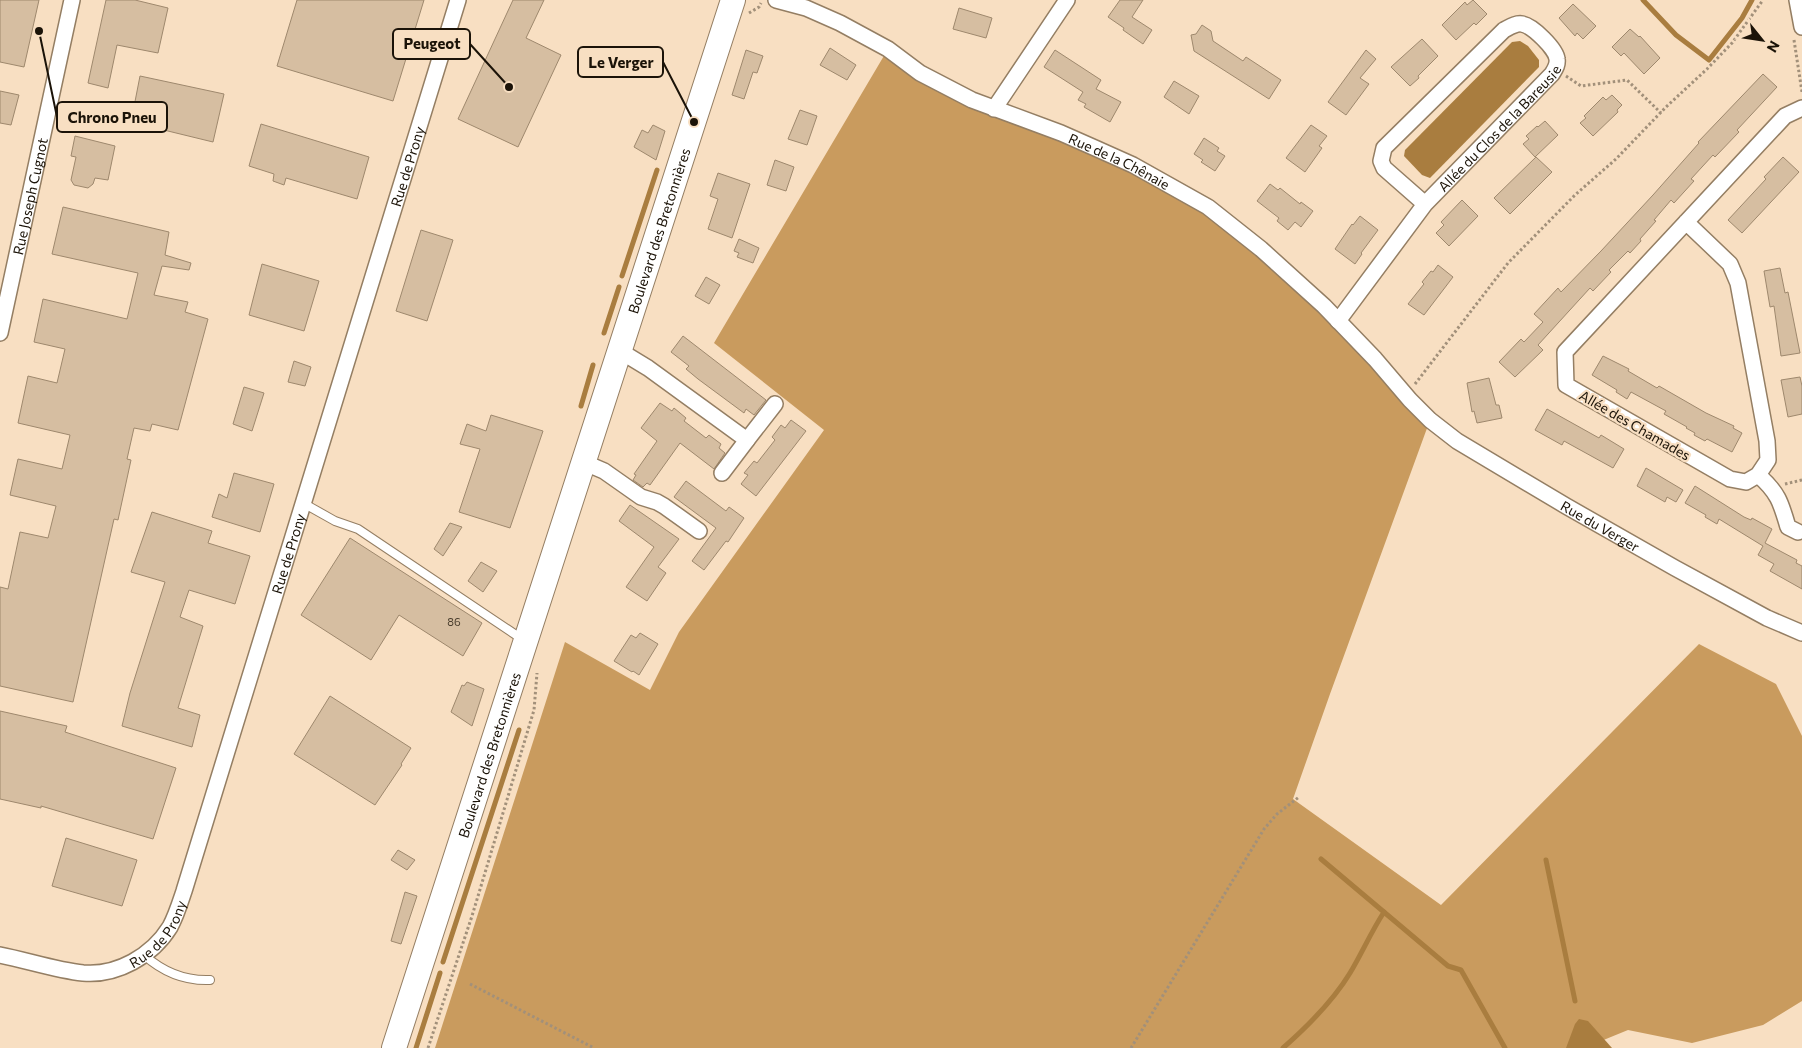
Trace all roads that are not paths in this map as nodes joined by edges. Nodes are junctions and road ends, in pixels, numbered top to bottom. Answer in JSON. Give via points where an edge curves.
{"nodes":[{"id":1,"x":72,"y":0,"type":"edge"},
{"id":2,"x":458,"y":0,"type":"edge"},
{"id":3,"x":733,"y":0,"type":"edge"},
{"id":4,"x":776,"y":0,"type":"edge"},
{"id":5,"x":1067,"y":0,"type":"edge"},
{"id":6,"x":1797,"y":0,"type":"edge"},
{"id":7,"x":1798,"y":32,"type":"edge"},
{"id":8,"x":1802,"y":108,"type":"edge"},
{"id":9,"x":994,"y":109,"type":"junction"},
{"id":10,"x":1425,"y":204,"type":"junction"},
{"id":11,"x":1686,"y":222,"type":"junction"},
{"id":12,"x":1338,"y":321,"type":"junction"},
{"id":13,"x":0,"y":333,"type":"edge"},
{"id":14,"x":620,"y":350,"type":"junction"},
{"id":15,"x":1408,"y":398,"type":"joint"},
{"id":16,"x":775,"y":404,"type":"dead end"},
{"id":17,"x":747,"y":440,"type":"junction"},
{"id":18,"x":583,"y":462,"type":"junction"},
{"id":19,"x":722,"y":473,"type":"dead end"},
{"id":20,"x":1758,"y":475,"type":"junction"},
{"id":21,"x":303,"y":503,"type":"junction"},
{"id":22,"x":699,"y":531,"type":"dead end"},
{"id":23,"x":1798,"y":532,"type":"dead end"},
{"id":24,"x":1802,"y":634,"type":"edge"},
{"id":25,"x":526,"y":642,"type":"junction"},
{"id":26,"x":0,"y":954,"type":"edge"},
{"id":27,"x":144,"y":956,"type":"junction"},
{"id":28,"x":210,"y":980,"type":"dead end"},
{"id":29,"x":394,"y":1048,"type":"edge"}],
"edges":[{"from":1,"to":13,"type":"street","name":"Rue Joseph Cugnot"},
{"from":2,"to":21,"type":"street","name":"Rue de Prony"},
{"from":3,"to":14,"type":"main road","name":"Boulevard des Bretonnières"},
{"from":4,"to":9,"type":"street","name":"Rue de la Chênaie","via":[[840,22],[888,49],[920,73]]},
{"from":5,"to":9,"type":"street"},
{"from":6,"to":7,"type":"street"},
{"from":8,"to":11,"type":"street","name":"Allée des Chamades","via":[[1785,116]]},
{"from":9,"to":12,"type":"street","name":"Rue de la Chênaie","via":[[1061,133],[1133,165],[1208,207],[1261,250]]},
{"from":10,"to":10,"type":"street","name":"Allée du Clos de la Bareusie","via":[[1556,68],[1555,52],[1524,24],[1504,30],[1390,141],[1382,155],[1384,168]]},
{"from":10,"to":12,"type":"street","name":"Allée du Clos de la Bareusie"},
{"from":11,"to":20,"type":"street","via":[[1730,264],[1738,283],[1768,441],[1768,460]]},
{"from":11,"to":20,"type":"street","name":"Allée des Chamades","via":[[1565,352],[1566,385],[1730,479],[1746,482]]},
{"from":12,"to":15,"type":"street","name":"Rue de la Chênaie"},
{"from":14,"to":17,"type":"street"},
{"from":14,"to":18,"type":"main road","name":"Boulevard des Bretonnières"},
{"from":15,"to":24,"type":"street","name":"Rue du Verger","via":[[1457,441],[1566,506],[1767,618]]},
{"from":16,"to":17,"type":"street"},
{"from":17,"to":19,"type":"street"},
{"from":18,"to":22,"type":"street","via":[[604,471],[641,497],[664,506]]},
{"from":18,"to":25,"type":"main road","name":"Boulevard des Bretonnières"},
{"from":20,"to":23,"type":"street","via":[[1772,487],[1788,527]]},
{"from":21,"to":25,"type":"lane","via":[[335,521],[358,529]]},
{"from":21,"to":27,"type":"street","name":"Rue de Prony","via":[[184,891],[170,926]]},
{"from":25,"to":29,"type":"main road","name":"Boulevard des Bretonnières"},
{"from":26,"to":27,"type":"street","name":"Rue de Prony","via":[[83,973],[120,968]]},
{"from":27,"to":28,"type":"lane","via":[[158,967],[183,978]]}]}
